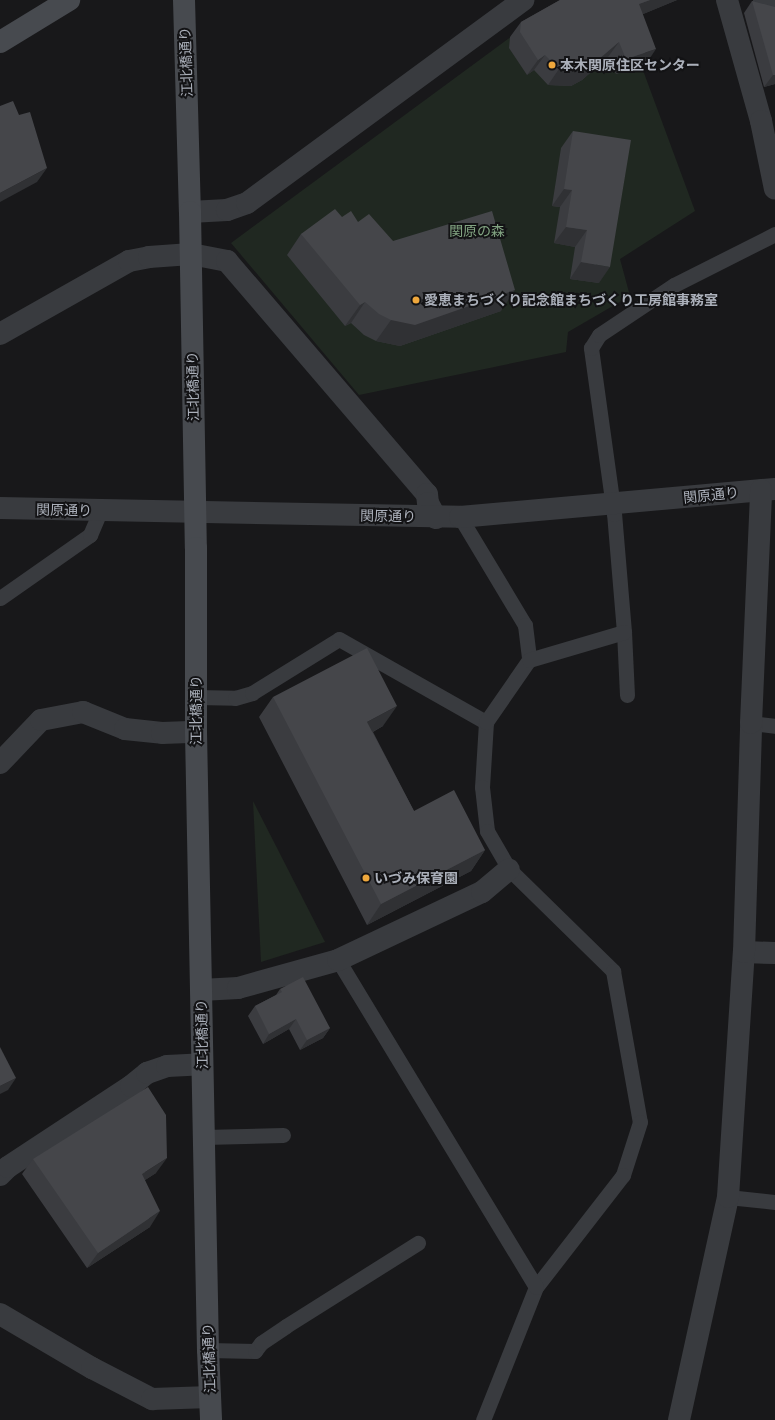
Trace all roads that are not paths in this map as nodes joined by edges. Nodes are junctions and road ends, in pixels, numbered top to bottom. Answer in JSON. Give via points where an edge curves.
{"nodes":[{"id":1,"x":69,"y":0,"type":"edge"},
{"id":2,"x":184,"y":0,"type":"edge"},
{"id":3,"x":523,"y":0,"type":"edge"},
{"id":4,"x":728,"y":0,"type":"edge"},
{"id":5,"x":764,"y":0,"type":"edge"},
{"id":6,"x":775,"y":4,"type":"edge"},
{"id":7,"x":0,"y":42,"type":"edge"},
{"id":8,"x":775,"y":189,"type":"edge"},
{"id":9,"x":190,"y":212,"type":"junction"},
{"id":10,"x":775,"y":234,"type":"edge"},
{"id":11,"x":191,"y":254,"type":"junction"},
{"id":12,"x":0,"y":334,"type":"edge"},
{"id":13,"x":768,"y":490,"type":"edge"},
{"id":14,"x":613,"y":505,"type":"junction"},
{"id":15,"x":0,"y":508,"type":"edge"},
{"id":16,"x":100,"y":511,"type":"junction"},
{"id":17,"x":195,"y":512,"type":"junction"},
{"id":18,"x":460,"y":517,"type":"junction"},
{"id":19,"x":436,"y":518,"type":"junction"},
{"id":20,"x":0,"y":598,"type":"edge"},
{"id":21,"x":624,"y":632,"type":"junction"},
{"id":22,"x":529,"y":660,"type":"junction"},
{"id":23,"x":627,"y":696,"type":"dead end"},
{"id":24,"x":196,"y":697,"type":"junction"},
{"id":25,"x":486,"y":722,"type":"junction"},
{"id":26,"x":751,"y":723,"type":"junction"},
{"id":27,"x":775,"y":726,"type":"edge"},
{"id":28,"x":196,"y":732,"type":"junction"},
{"id":29,"x":0,"y":763,"type":"edge"},
{"id":30,"x":509,"y":869,"type":"junction"},
{"id":31,"x":744,"y":952,"type":"junction"},
{"id":32,"x":775,"y":953,"type":"edge"},
{"id":33,"x":338,"y":960,"type":"junction"},
{"id":34,"x":201,"y":990,"type":"junction"},
{"id":35,"x":202,"y":1064,"type":"junction"},
{"id":36,"x":283,"y":1135,"type":"dead end"},
{"id":37,"x":204,"y":1137,"type":"junction"},
{"id":38,"x":0,"y":1175,"type":"edge"},
{"id":39,"x":728,"y":1197,"type":"junction"},
{"id":40,"x":775,"y":1202,"type":"edge"},
{"id":41,"x":418,"y":1243,"type":"dead end"},
{"id":42,"x":536,"y":1286,"type":"junction"},
{"id":43,"x":0,"y":1314,"type":"edge"},
{"id":44,"x":208,"y":1350,"type":"junction"},
{"id":45,"x":210,"y":1397,"type":"junction"},
{"id":46,"x":211,"y":1420,"type":"edge"},
{"id":47,"x":483,"y":1420,"type":"edge"},
{"id":48,"x":679,"y":1420,"type":"edge"}],
"edges":[{"from":1,"to":7,"type":"main road"},
{"from":2,"to":9,"type":"main road","name":"江北橋通り"},
{"from":3,"to":9,"type":"street","via":[[247,203],[227,210]]},
{"from":4,"to":8,"type":"street","via":[[761,121]]},
{"from":5,"to":6,"type":"street"},
{"from":9,"to":11,"type":"main road","name":"江北橋通り"},
{"from":10,"to":14,"type":"lane","via":[[674,285],[599,335],[591,348]]},
{"from":11,"to":12,"type":"street","via":[[129,261]]},
{"from":11,"to":17,"type":"main road","name":"江北橋通り"},
{"from":11,"to":19,"type":"street","via":[[227,261],[427,494],[428,504]]},
{"from":13,"to":14,"type":"street","name":"関原通り"},
{"from":13,"to":26,"type":"street"},
{"from":14,"to":18,"type":"street","name":"関原通り"},
{"from":14,"to":21,"type":"lane"},
{"from":15,"to":16,"type":"street","name":"関原通り"},
{"from":16,"to":17,"type":"street","name":"関原通り"},
{"from":16,"to":20,"type":"lane","via":[[90,535]]},
{"from":17,"to":19,"type":"street","name":"関原通り"},
{"from":17,"to":24,"type":"main road","name":"江北橋通り"},
{"from":18,"to":19,"type":"street","name":"関原通り"},
{"from":18,"to":22,"type":"lane","via":[[525,625]]},
{"from":21,"to":22,"type":"lane"},
{"from":21,"to":23,"type":"lane"},
{"from":22,"to":25,"type":"lane"},
{"from":24,"to":25,"type":"lane","via":[[235,698],[252,693],[339,639]]},
{"from":24,"to":28,"type":"main road","name":"江北橋通り"},
{"from":25,"to":30,"type":"lane","via":[[482,787],[486,831]]},
{"from":26,"to":27,"type":"lane"},
{"from":26,"to":31,"type":"street"},
{"from":28,"to":29,"type":"street","via":[[162,733],[125,729],[83,712],[41,720]]},
{"from":28,"to":34,"type":"main road","name":"江北橋通り"},
{"from":30,"to":33,"type":"street","via":[[482,892]]},
{"from":30,"to":42,"type":"lane","via":[[613,971],[640,1122],[623,1175]]},
{"from":31,"to":32,"type":"street"},
{"from":31,"to":39,"type":"street"},
{"from":33,"to":34,"type":"street","via":[[238,988]]},
{"from":33,"to":42,"type":"lane"},
{"from":34,"to":35,"type":"main road","name":"江北橋通り"},
{"from":35,"to":37,"type":"main road","name":"江北橋通り"},
{"from":35,"to":38,"type":"street","via":[[167,1066],[147,1073],[8,1167]]},
{"from":36,"to":37,"type":"lane"},
{"from":37,"to":44,"type":"main road","name":"江北橋通り"},
{"from":39,"to":40,"type":"lane"},
{"from":39,"to":48,"type":"street"},
{"from":41,"to":44,"type":"lane","via":[[286,1326],[255,1351]]},
{"from":42,"to":47,"type":"lane"},
{"from":43,"to":45,"type":"street","via":[[92,1368],[152,1399]]},
{"from":44,"to":45,"type":"main road","name":"江北橋通り"},
{"from":45,"to":46,"type":"main road","name":"江北橋通り"}]}
